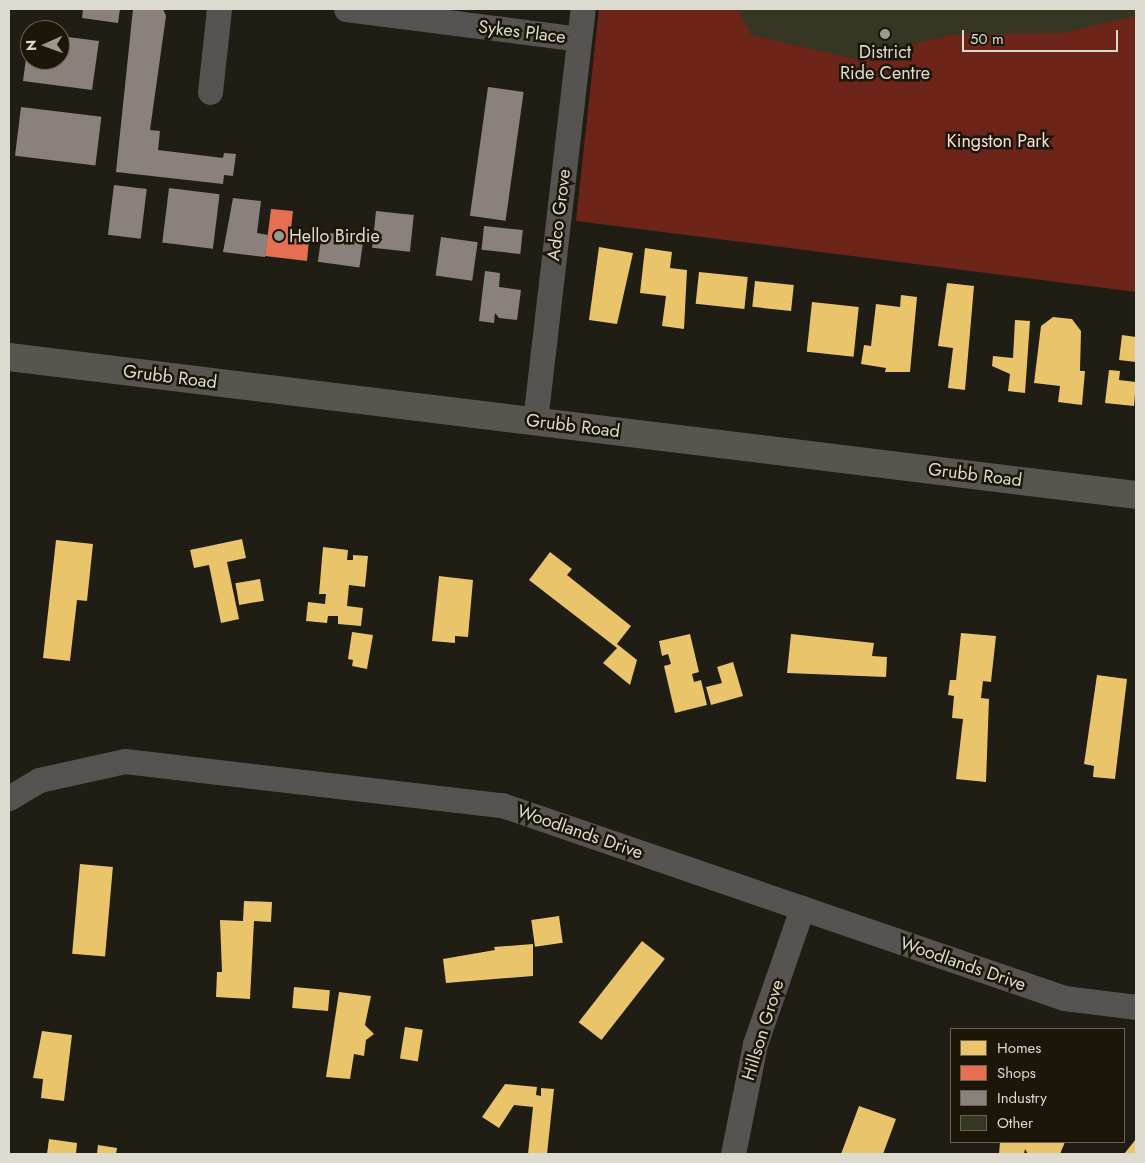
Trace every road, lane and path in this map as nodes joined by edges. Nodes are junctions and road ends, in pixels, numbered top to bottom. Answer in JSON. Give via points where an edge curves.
{"nodes":[{"id":1,"x":219,"y":9,"type":"edge"},
{"id":2,"x":346,"y":9,"type":"edge"},
{"id":3,"x":583,"y":9,"type":"edge"},
{"id":4,"x":579,"y":39,"type":"junction"},
{"id":5,"x":210,"y":92,"type":"dead end"},
{"id":6,"x":9,"y":357,"type":"edge"},
{"id":7,"x":535,"y":421,"type":"junction"},
{"id":8,"x":1136,"y":495,"type":"edge"},
{"id":9,"x":9,"y":798,"type":"edge"},
{"id":10,"x":802,"y":908,"type":"junction"},
{"id":11,"x":1136,"y":1007,"type":"edge"},
{"id":12,"x":733,"y":1154,"type":"edge"}],
"edges":[{"from":1,"to":5,"type":"street"},
{"from":2,"to":4,"type":"street","name":"Sykes Place"},
{"from":3,"to":4,"type":"street","name":"Adco Grove"},
{"from":4,"to":7,"type":"street","name":"Adco Grove"},
{"from":6,"to":7,"type":"main road","name":"Grubb Road"},
{"from":7,"to":8,"type":"main road","name":"Grubb Road"},
{"from":9,"to":10,"type":"street","name":"Woodlands Drive","via":[[39,780],[125,761],[502,805]]},
{"from":10,"to":11,"type":"street","name":"Woodlands Drive","via":[[1064,998]]},
{"from":10,"to":12,"type":"street","name":"Hillson Grove","via":[[755,1044]]}]}
